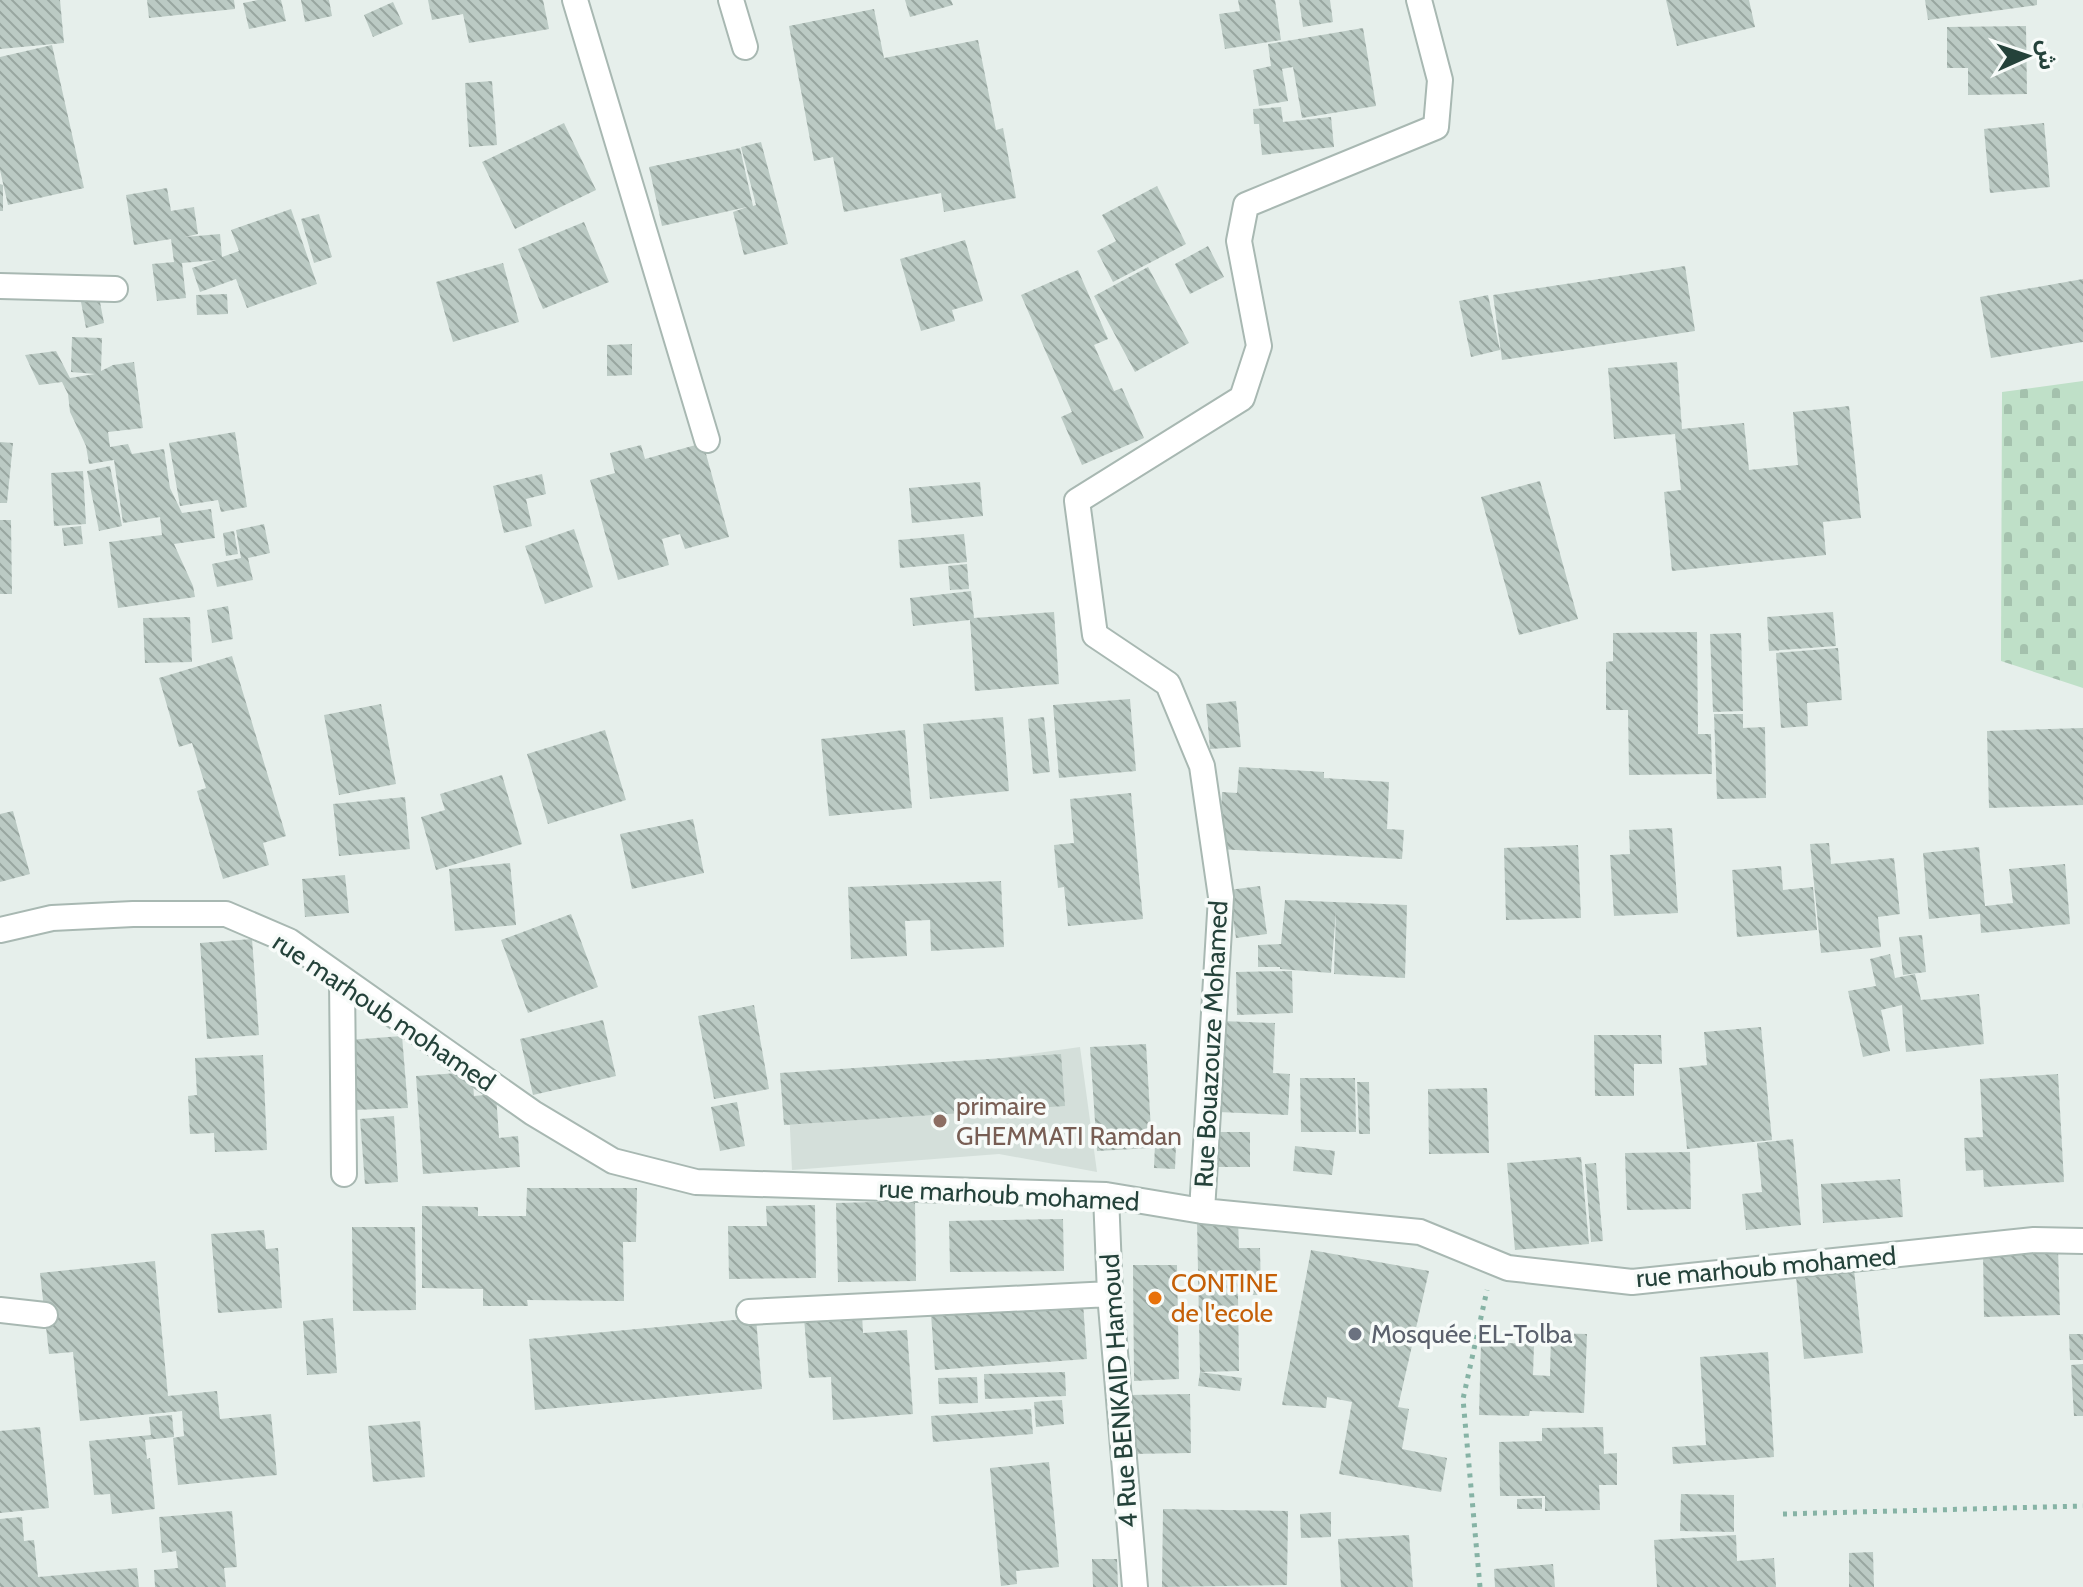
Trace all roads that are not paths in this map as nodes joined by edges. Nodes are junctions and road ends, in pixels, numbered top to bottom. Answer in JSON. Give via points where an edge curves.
{"nodes":[{"id":1,"x":575,"y":0,"type":"edge"},
{"id":2,"x":731,"y":0,"type":"edge"},
{"id":3,"x":1419,"y":0,"type":"edge"},
{"id":4,"x":745,"y":47,"type":"dead end"},
{"id":5,"x":0,"y":286,"type":"edge"},
{"id":6,"x":115,"y":289,"type":"dead end"},
{"id":7,"x":707,"y":440,"type":"dead end"},
{"id":8,"x":0,"y":930,"type":"edge"},
{"id":9,"x":342,"y":979,"type":"junction"},
{"id":10,"x":344,"y":1174,"type":"dead end"},
{"id":11,"x":1106,"y":1195,"type":"junction"},
{"id":12,"x":1202,"y":1211,"type":"junction"},
{"id":13,"x":2083,"y":1241,"type":"edge"},
{"id":14,"x":1110,"y":1294,"type":"junction"},
{"id":15,"x":0,"y":1310,"type":"edge"},
{"id":16,"x":749,"y":1312,"type":"dead end"},
{"id":17,"x":45,"y":1315,"type":"dead end"},
{"id":18,"x":1135,"y":1587,"type":"edge"}],
"edges":[{"from":1,"to":7,"type":"street"},
{"from":2,"to":4,"type":"street"},
{"from":3,"to":12,"type":"street","name":"Rue Bouazouze Mohamed","via":[[1440,80],[1436,127],[1246,205],[1239,241],[1259,346],[1242,398],[1077,501],[1095,635],[1168,684],[1202,766],[1221,897]]},
{"from":5,"to":6,"type":"street"},
{"from":8,"to":9,"type":"street","name":"rue marhoub mohamed","via":[[52,918],[226,914],[289,941]]},
{"from":9,"to":10,"type":"street"},
{"from":9,"to":11,"type":"street","name":"rue marhoub mohamed","via":[[533,1113],[613,1161],[696,1182]]},
{"from":11,"to":12,"type":"street","name":"rue marhoub mohamed"},
{"from":11,"to":14,"type":"street","name":"4 Rue BENKAID Hamoud"},
{"from":12,"to":13,"type":"street","name":"rue marhoub mohamed","via":[[1420,1232],[1508,1268],[1632,1282],[2034,1240]]},
{"from":14,"to":16,"type":"street"},
{"from":14,"to":18,"type":"street","name":"4 Rue BENKAID Hamoud"},
{"from":15,"to":17,"type":"street"}]}
